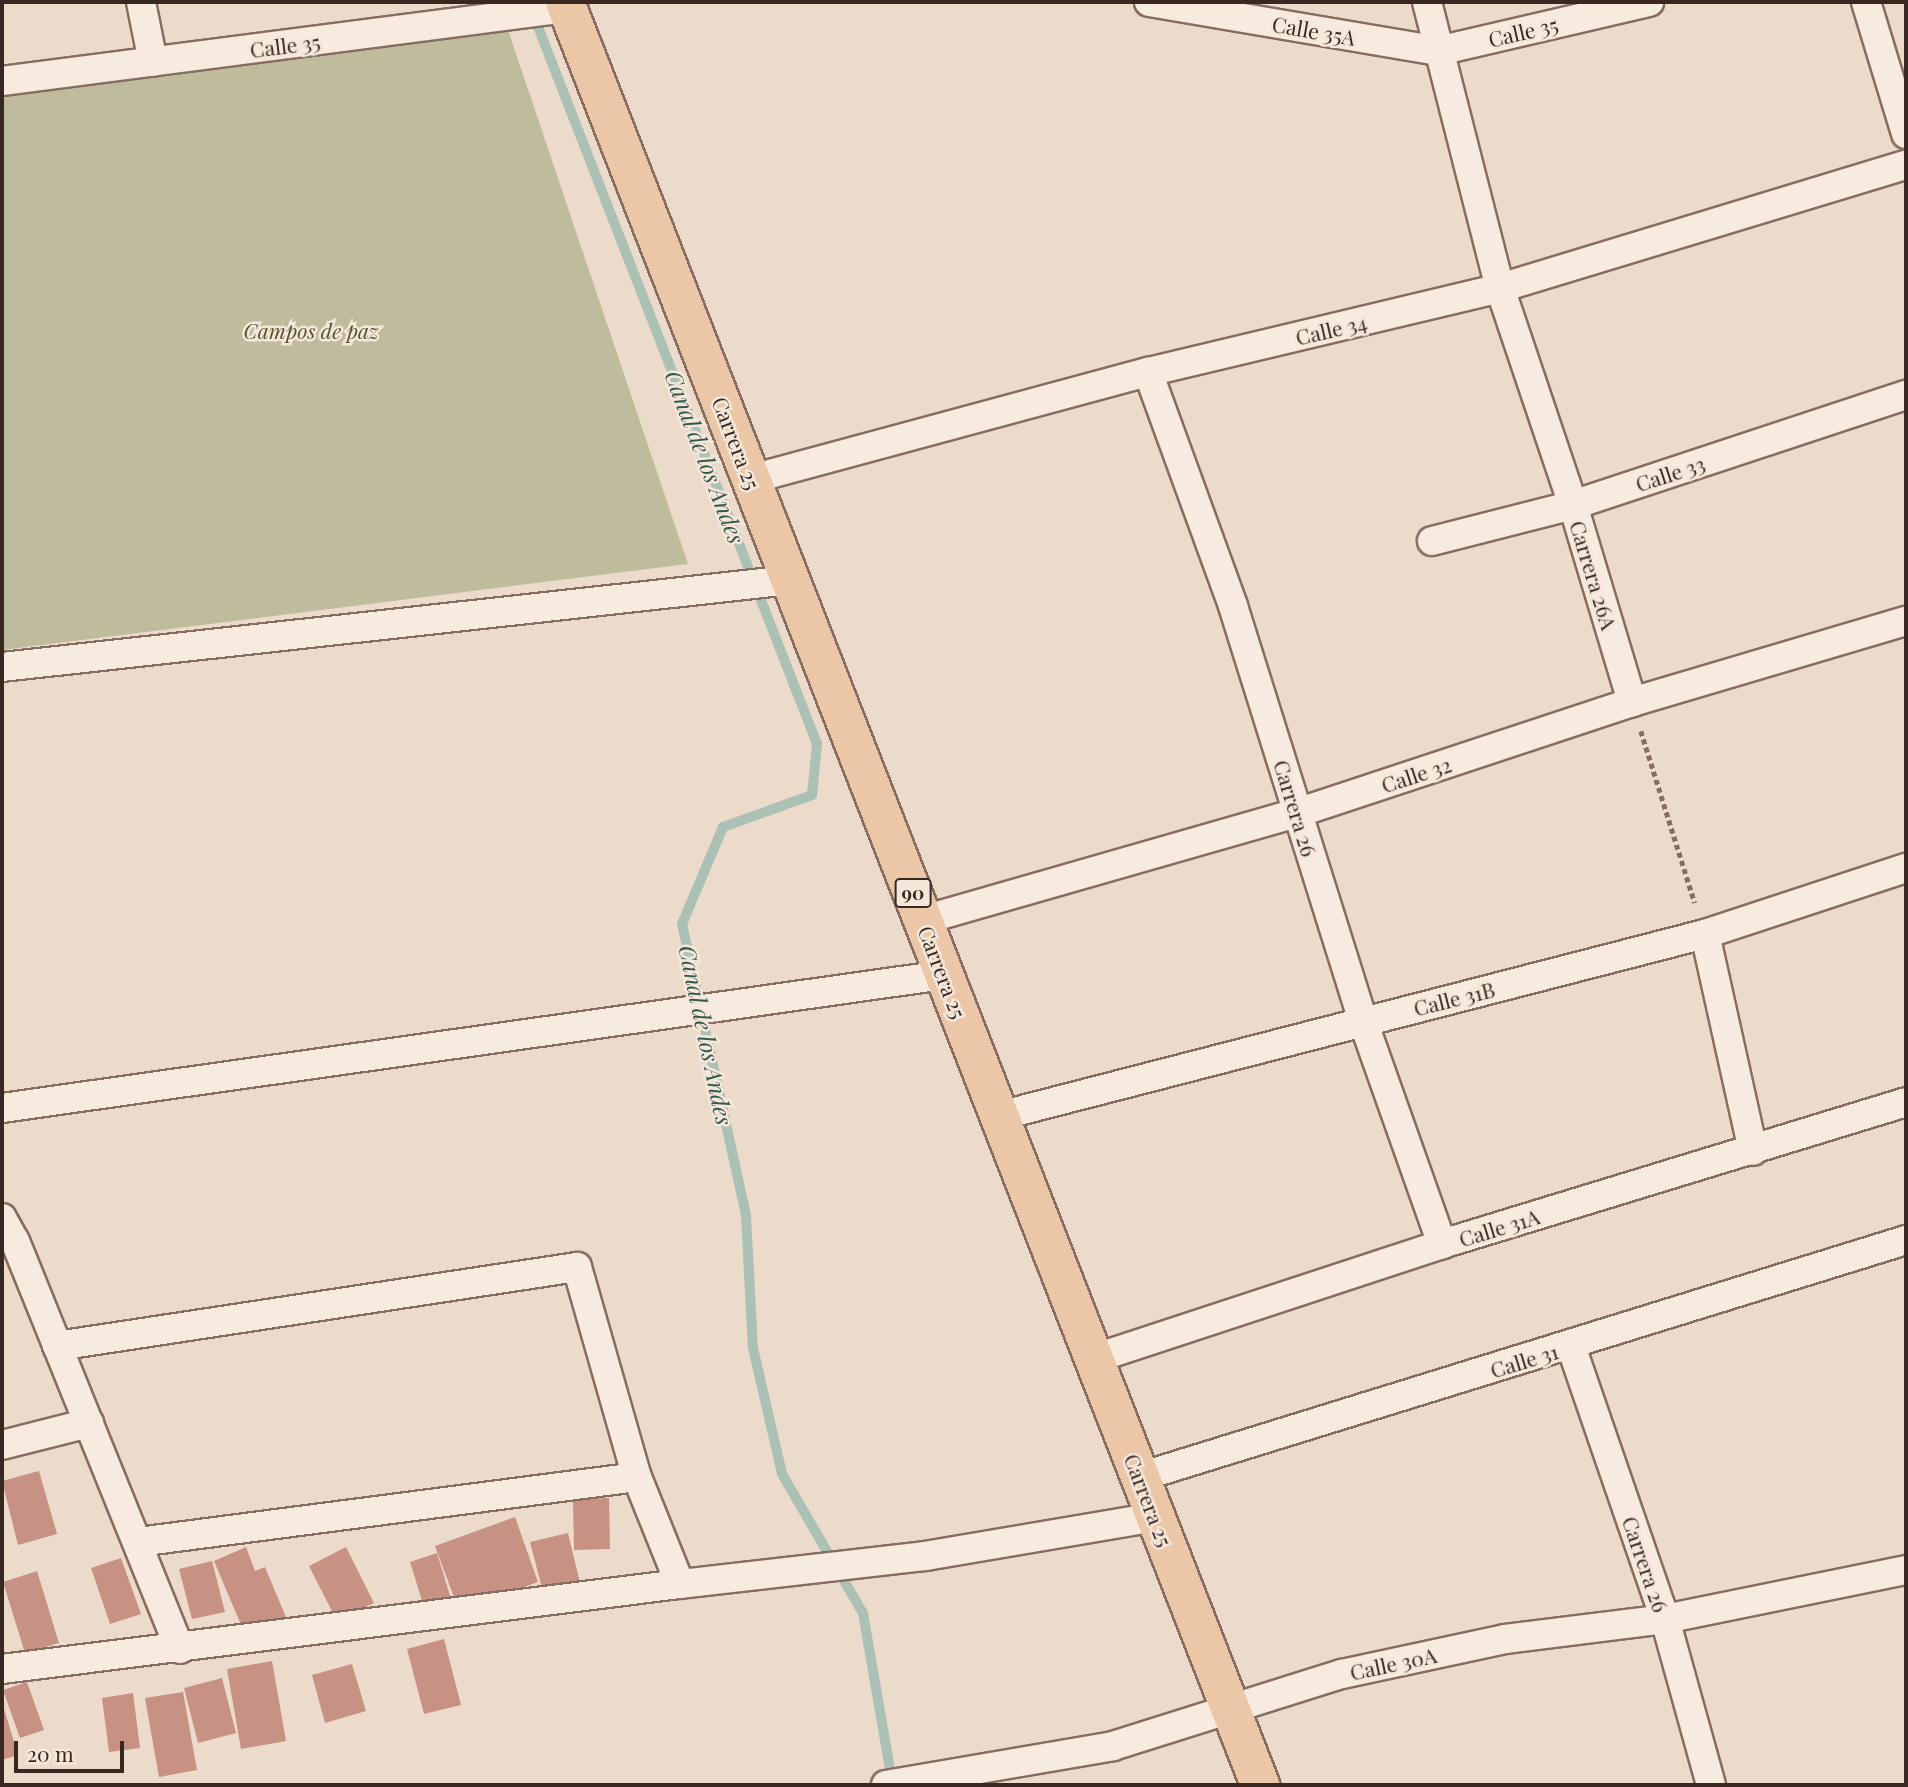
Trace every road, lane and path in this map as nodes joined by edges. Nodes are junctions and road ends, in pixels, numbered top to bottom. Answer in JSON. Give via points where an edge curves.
{"nodes":[{"id":1,"x":141,"y":2,"type":"edge"},
{"id":2,"x":1149,"y":2,"type":"edge"},
{"id":3,"x":1427,"y":2,"type":"edge"},
{"id":4,"x":1649,"y":2,"type":"edge"},
{"id":5,"x":1866,"y":2,"type":"edge"},
{"id":6,"x":566,"y":5,"type":"edge"},
{"id":7,"x":1438,"y":51,"type":"junction"},
{"id":8,"x":153,"y":62,"type":"junction"},
{"id":9,"x":2,"y":81,"type":"edge"},
{"id":10,"x":1906,"y":134,"type":"edge"},
{"id":11,"x":1906,"y":165,"type":"edge"},
{"id":12,"x":1500,"y":288,"type":"junction"},
{"id":13,"x":1148,"y":372,"type":"junction"},
{"id":14,"x":1906,"y":396,"type":"edge"},
{"id":15,"x":751,"y":479,"type":"junction"},
{"id":16,"x":1573,"y":505,"type":"junction"},
{"id":17,"x":1432,"y":541,"type":"dead end"},
{"id":18,"x":790,"y":580,"type":"junction"},
{"id":19,"x":1906,"y":621,"type":"edge"},
{"id":20,"x":2,"y":667,"type":"edge"},
{"id":21,"x":1632,"y":702,"type":"junction"},
{"id":22,"x":1297,"y":813,"type":"junction"},
{"id":23,"x":1906,"y":868,"type":"edge"},
{"id":24,"x":923,"y":920,"type":"junction"},
{"id":25,"x":1705,"y":934,"type":"junction"},
{"id":26,"x":944,"y":975,"type":"junction"},
{"id":27,"x":1363,"y":1021,"type":"junction"},
{"id":28,"x":1906,"y":1102,"type":"edge"},
{"id":29,"x":2,"y":1108,"type":"edge"},
{"id":30,"x":999,"y":1116,"type":"junction"},
{"id":31,"x":1753,"y":1151,"type":"junction"},
{"id":32,"x":6,"y":1234,"type":"edge"},
{"id":33,"x":1906,"y":1240,"type":"edge"},
{"id":34,"x":1442,"y":1244,"type":"junction"},
{"id":35,"x":57,"y":1346,"type":"junction"},
{"id":36,"x":1571,"y":1346,"type":"junction"},
{"id":37,"x":1093,"y":1359,"type":"junction"},
{"id":38,"x":89,"y":1423,"type":"junction"},
{"id":39,"x":2,"y":1445,"type":"edge"},
{"id":40,"x":637,"y":1477,"type":"junction"},
{"id":41,"x":1140,"y":1477,"type":"junction"},
{"id":42,"x":1156,"y":1517,"type":"junction"},
{"id":43,"x":138,"y":1542,"type":"junction"},
{"id":44,"x":1906,"y":1570,"type":"edge"},
{"id":45,"x":680,"y":1584,"type":"junction"},
{"id":46,"x":1665,"y":1619,"type":"junction"},
{"id":47,"x":180,"y":1648,"type":"junction"},
{"id":48,"x":2,"y":1669,"type":"edge"},
{"id":49,"x":1231,"y":1711,"type":"junction"},
{"id":50,"x":886,"y":1785,"type":"edge"},
{"id":51,"x":1260,"y":1785,"type":"edge"},
{"id":52,"x":1711,"y":1785,"type":"edge"}],
"edges":[{"from":1,"to":8,"type":"street"},
{"from":2,"to":7,"type":"street","name":"Calle 35A"},
{"from":3,"to":7,"type":"street","name":"Carrera 26A"},
{"from":4,"to":7,"type":"street","name":"Calle 35"},
{"from":5,"to":10,"type":"street"},
{"from":6,"to":8,"type":"street","name":"Calle 35"},
{"from":6,"to":15,"type":"main road","name":"Carrera 25","number":"90"},
{"from":7,"to":12,"type":"street","name":"Carrera 26A"},
{"from":8,"to":9,"type":"street","name":"Calle 35"},
{"from":11,"to":12,"type":"street","name":"Calle 34"},
{"from":12,"to":13,"type":"street","name":"Calle 34"},
{"from":12,"to":16,"type":"street","name":"Carrera 26A"},
{"from":13,"to":15,"type":"street","name":"Calle 34"},
{"from":13,"to":22,"type":"street","name":"Carrera 26","via":[[1233,606]]},
{"from":14,"to":16,"type":"street","name":"Calle 33"},
{"from":15,"to":18,"type":"main road","name":"Carrera 25","number":"90"},
{"from":16,"to":17,"type":"street","name":"Calle 33"},
{"from":16,"to":21,"type":"street","name":"Carrera 26A"},
{"from":18,"to":20,"type":"street"},
{"from":18,"to":24,"type":"main road","name":"Carrera 25","number":"90"},
{"from":19,"to":21,"type":"street","name":"Calle 32"},
{"from":21,"to":22,"type":"street","name":"Calle 32"},
{"from":21,"to":25,"type":"path"},
{"from":22,"to":24,"type":"street","name":"Calle 32"},
{"from":22,"to":27,"type":"street","name":"Carrera 26"},
{"from":23,"to":25,"type":"street","name":"Calle 31B"},
{"from":24,"to":26,"type":"main road","name":"Carrera 25","number":"90"},
{"from":25,"to":27,"type":"street","name":"Calle 31B"},
{"from":25,"to":31,"type":"street"},
{"from":26,"to":29,"type":"street"},
{"from":26,"to":30,"type":"main road","name":"Carrera 25","number":"90"},
{"from":27,"to":30,"type":"street","name":"Calle 31B"},
{"from":27,"to":34,"type":"street","name":"Carrera 26"},
{"from":28,"to":31,"type":"street","name":"Calle 31A"},
{"from":30,"to":37,"type":"main road","name":"Carrera 25","number":"90"},
{"from":31,"to":34,"type":"street","name":"Calle 31A"},
{"from":32,"to":35,"type":"street"},
{"from":33,"to":36,"type":"street","name":"Calle 31"},
{"from":34,"to":37,"type":"street","name":"Calle 31A"},
{"from":35,"to":38,"type":"street"},
{"from":35,"to":40,"type":"street","via":[[577,1267]]},
{"from":36,"to":41,"type":"street","name":"Calle 31"},
{"from":36,"to":46,"type":"street","name":"Carrera 26"},
{"from":37,"to":41,"type":"main road","name":"Carrera 25","number":"90"},
{"from":38,"to":39,"type":"street"},
{"from":38,"to":43,"type":"street"},
{"from":40,"to":43,"type":"street"},
{"from":40,"to":45,"type":"street"},
{"from":41,"to":42,"type":"main road","name":"Carrera 25","number":"90"},
{"from":42,"to":45,"type":"street","via":[[925,1556]]},
{"from":42,"to":49,"type":"main road","name":"Carrera 25","number":"90"},
{"from":43,"to":47,"type":"street"},
{"from":44,"to":46,"type":"street","name":"Calle 30A"},
{"from":45,"to":47,"type":"street"},
{"from":46,"to":49,"type":"street","name":"Calle 30A","via":[[1492,1642],[1342,1674]]},
{"from":46,"to":52,"type":"street","name":"Carrera 26"},
{"from":47,"to":48,"type":"street"},
{"from":49,"to":50,"type":"street","name":"Calle 30A","via":[[1113,1746]]},
{"from":49,"to":51,"type":"main road","name":"Carrera 25","number":"90"}]}
